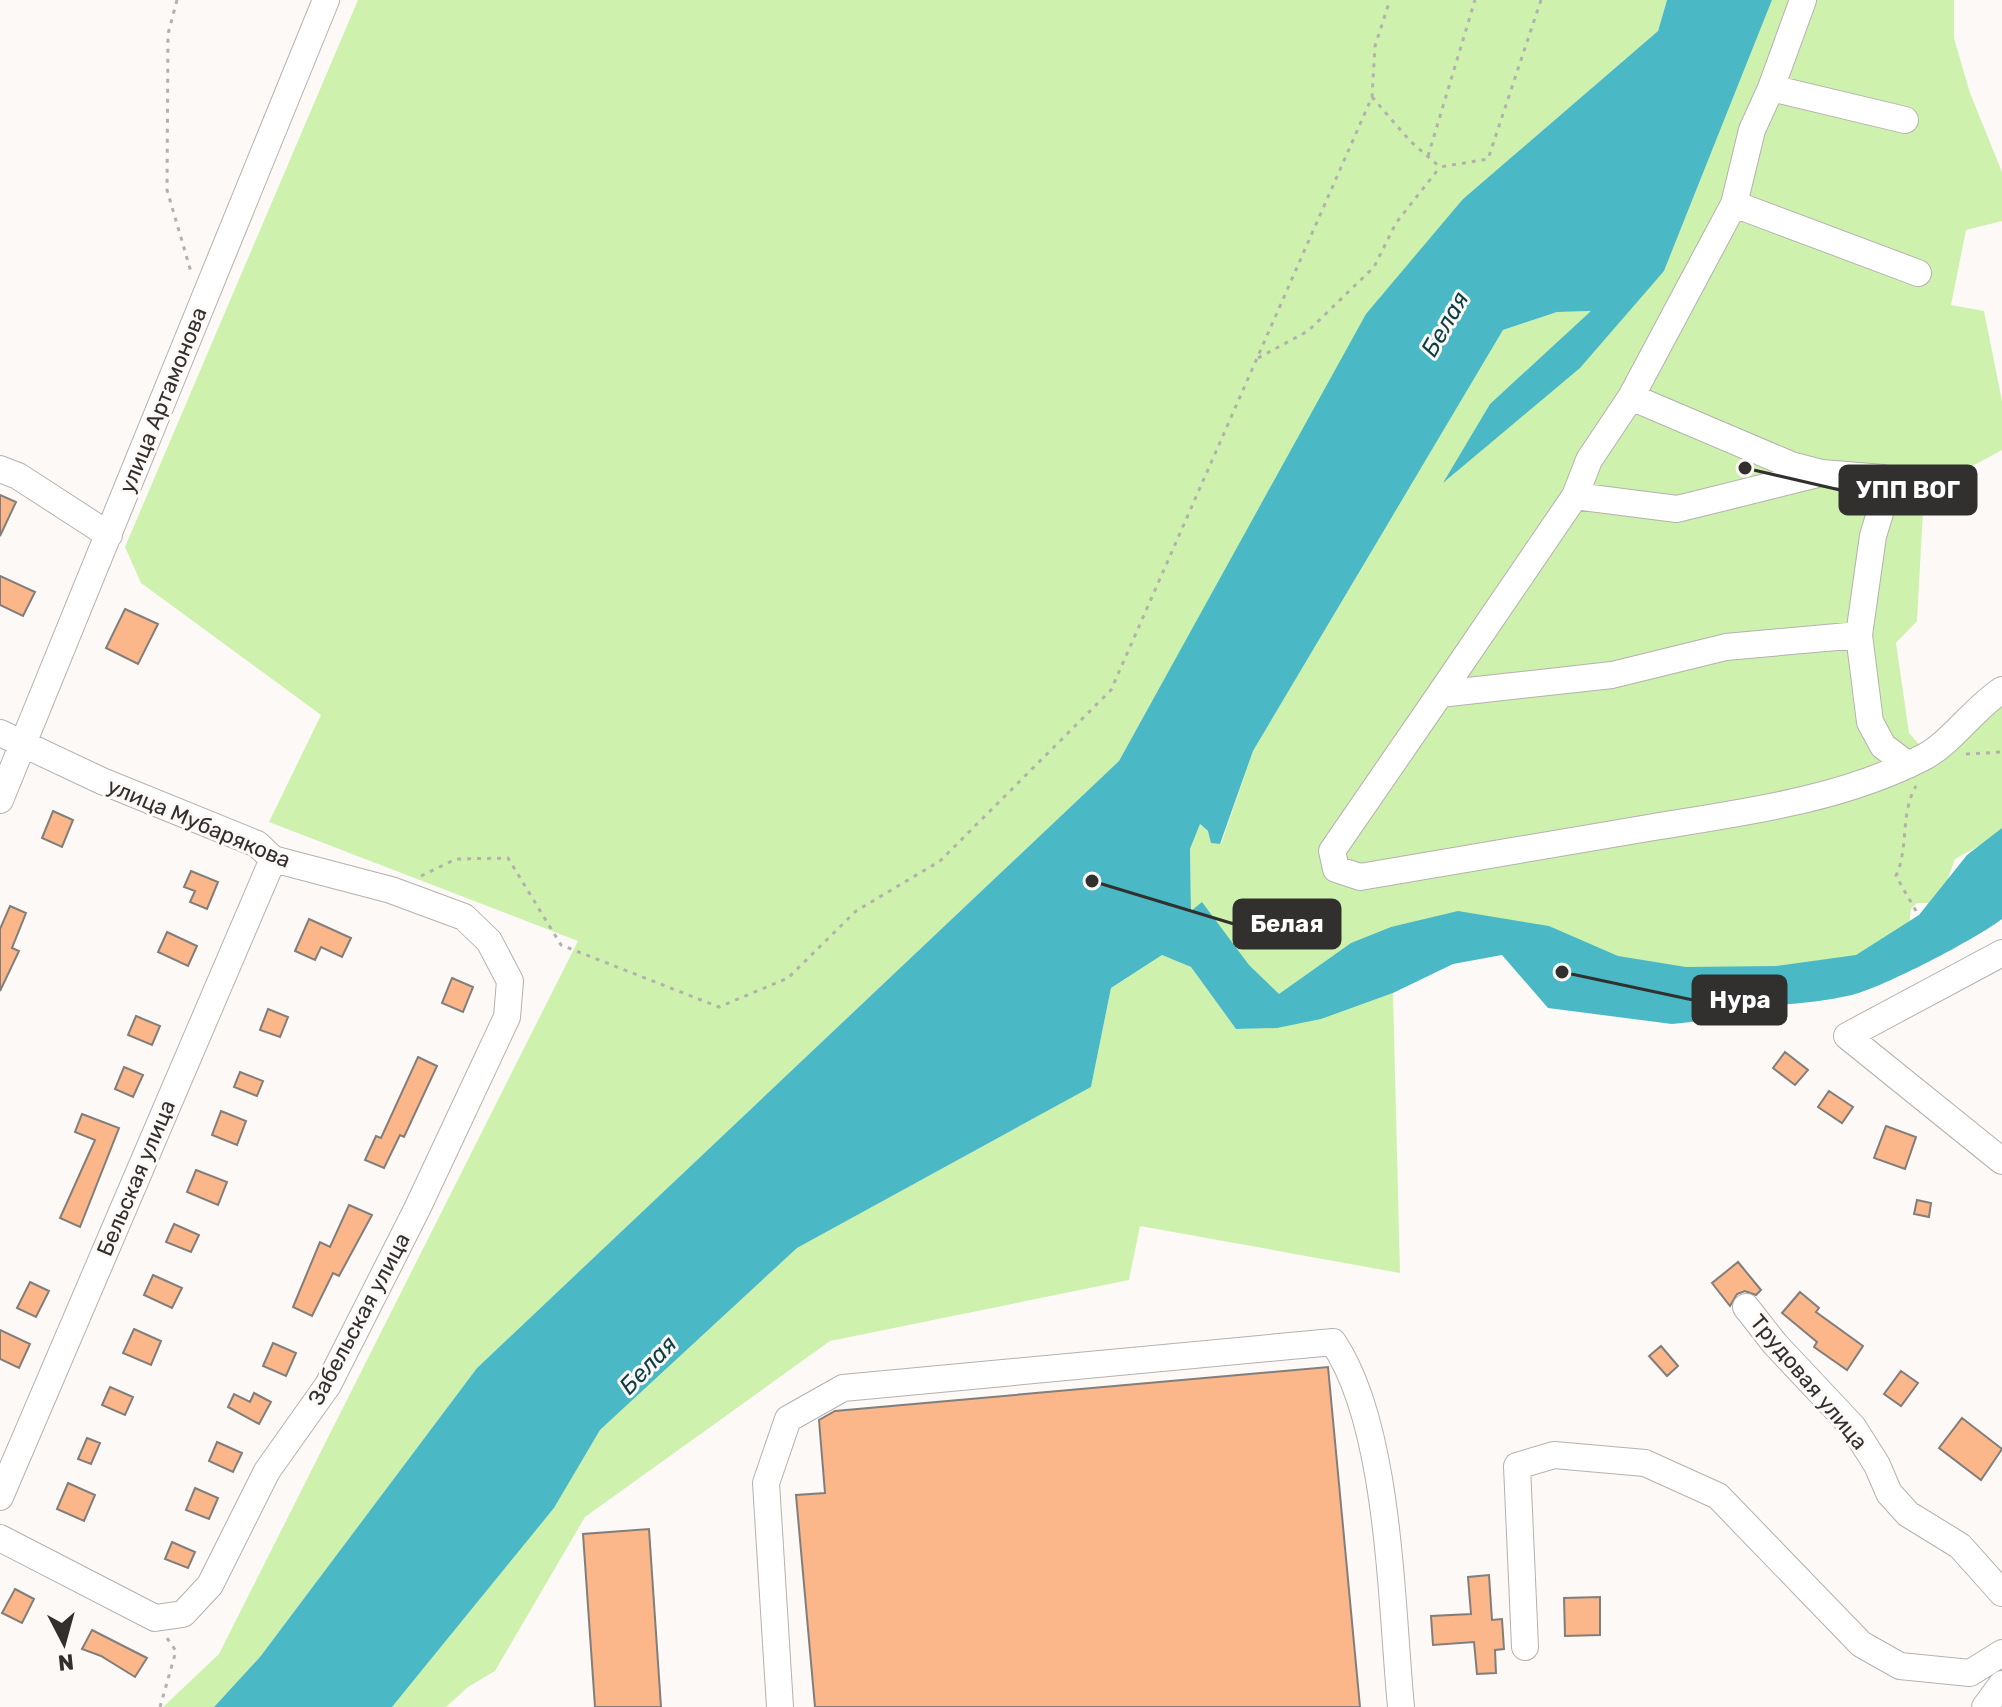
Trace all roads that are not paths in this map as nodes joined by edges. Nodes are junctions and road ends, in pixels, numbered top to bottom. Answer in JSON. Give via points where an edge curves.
{"nodes":[{"id":1,"x":326,"y":0,"type":"edge"},
{"id":2,"x":1803,"y":0,"type":"edge"},
{"id":3,"x":1771,"y":88,"type":"junction"},
{"id":4,"x":1905,"y":120,"type":"dead end"},
{"id":5,"x":1734,"y":204,"type":"junction"},
{"id":6,"x":1918,"y":273,"type":"dead end"},
{"id":7,"x":1631,"y":397,"type":"junction"},
{"id":8,"x":0,"y":469,"type":"edge"},
{"id":9,"x":1822,"y":473,"type":"junction"},
{"id":10,"x":1575,"y":496,"type":"junction"},
{"id":11,"x":109,"y":535,"type":"junction"},
{"id":12,"x":1859,"y":635,"type":"junction"},
{"id":13,"x":2002,"y":690,"type":"edge"},
{"id":14,"x":1440,"y":694,"type":"junction"},
{"id":15,"x":12,"y":738,"type":"edge"},
{"id":16,"x":1913,"y":774,"type":"junction"},
{"id":17,"x":0,"y":800,"type":"edge"},
{"id":18,"x":273,"y":859,"type":"junction"},
{"id":19,"x":2002,"y":953,"type":"edge"},
{"id":20,"x":510,"y":981,"type":"joint"},
{"id":21,"x":2002,"y":1161,"type":"edge"},
{"id":22,"x":1746,"y":1307,"type":"dead end"},
{"id":23,"x":0,"y":1497,"type":"edge"},
{"id":24,"x":0,"y":1538,"type":"edge"},
{"id":25,"x":2002,"y":1593,"type":"edge"},
{"id":26,"x":1525,"y":1647,"type":"dead end"},
{"id":27,"x":2002,"y":1653,"type":"edge"},
{"id":28,"x":2002,"y":1684,"type":"edge"},
{"id":29,"x":780,"y":1707,"type":"edge"},
{"id":30,"x":1401,"y":1707,"type":"edge"},
{"id":31,"x":1985,"y":1707,"type":"edge"}],
"edges":[{"from":1,"to":11,"type":"street","name":"улица Артамонова"},
{"from":2,"to":3,"type":"street"},
{"from":3,"to":4,"type":"street"},
{"from":3,"to":5,"type":"street","via":[[1752,130]]},
{"from":5,"to":6,"type":"street"},
{"from":5,"to":7,"type":"street"},
{"from":7,"to":9,"type":"street","via":[[1791,465]]},
{"from":7,"to":10,"type":"street","via":[[1589,460]]},
{"from":8,"to":11,"type":"street"},
{"from":9,"to":10,"type":"street","via":[[1677,509]]},
{"from":9,"to":12,"type":"street","via":[[1883,478],[1887,490],[1873,536]]},
{"from":10,"to":14,"type":"street"},
{"from":11,"to":15,"type":"street","name":"улица Артамонова"},
{"from":12,"to":14,"type":"street","via":[[1726,647],[1612,675]]},
{"from":12,"to":16,"type":"street","via":[[1870,722],[1883,746]]},
{"from":13,"to":16,"type":"street","via":[[1979,705]]},
{"from":14,"to":16,"type":"street","via":[[1332,851],[1336,869],[1360,877],[1755,810]]},
{"from":15,"to":17,"type":"street","name":"улица Артамонова"},
{"from":15,"to":18,"type":"street","name":"улица Мубарякова","via":[[257,844]]},
{"from":18,"to":20,"type":"street","name":"улица Мубарякова","via":[[391,890],[464,917],[489,941]]},
{"from":18,"to":23,"type":"street","name":"Бельская улица"},
{"from":19,"to":21,"type":"street","via":[[1847,1036]]},
{"from":20,"to":24,"type":"street","name":"Забельская улица","via":[[507,1017],[417,1209],[328,1385],[267,1471],[210,1585],[183,1614],[155,1618]]},
{"from":22,"to":25,"type":"street","name":"Трудовая улица","via":[[1853,1427],[1889,1493],[1908,1514],[1960,1546]]},
{"from":26,"to":27,"type":"street","via":[[1517,1466],[1554,1455],[1645,1463],[1718,1496],[1861,1644],[1900,1666],[1970,1673]]},
{"from":28,"to":31,"type":"street"},
{"from":29,"to":30,"type":"street","via":[[766,1483],[788,1419],[843,1388],[1333,1342],[1351,1369],[1378,1469]]}]}
